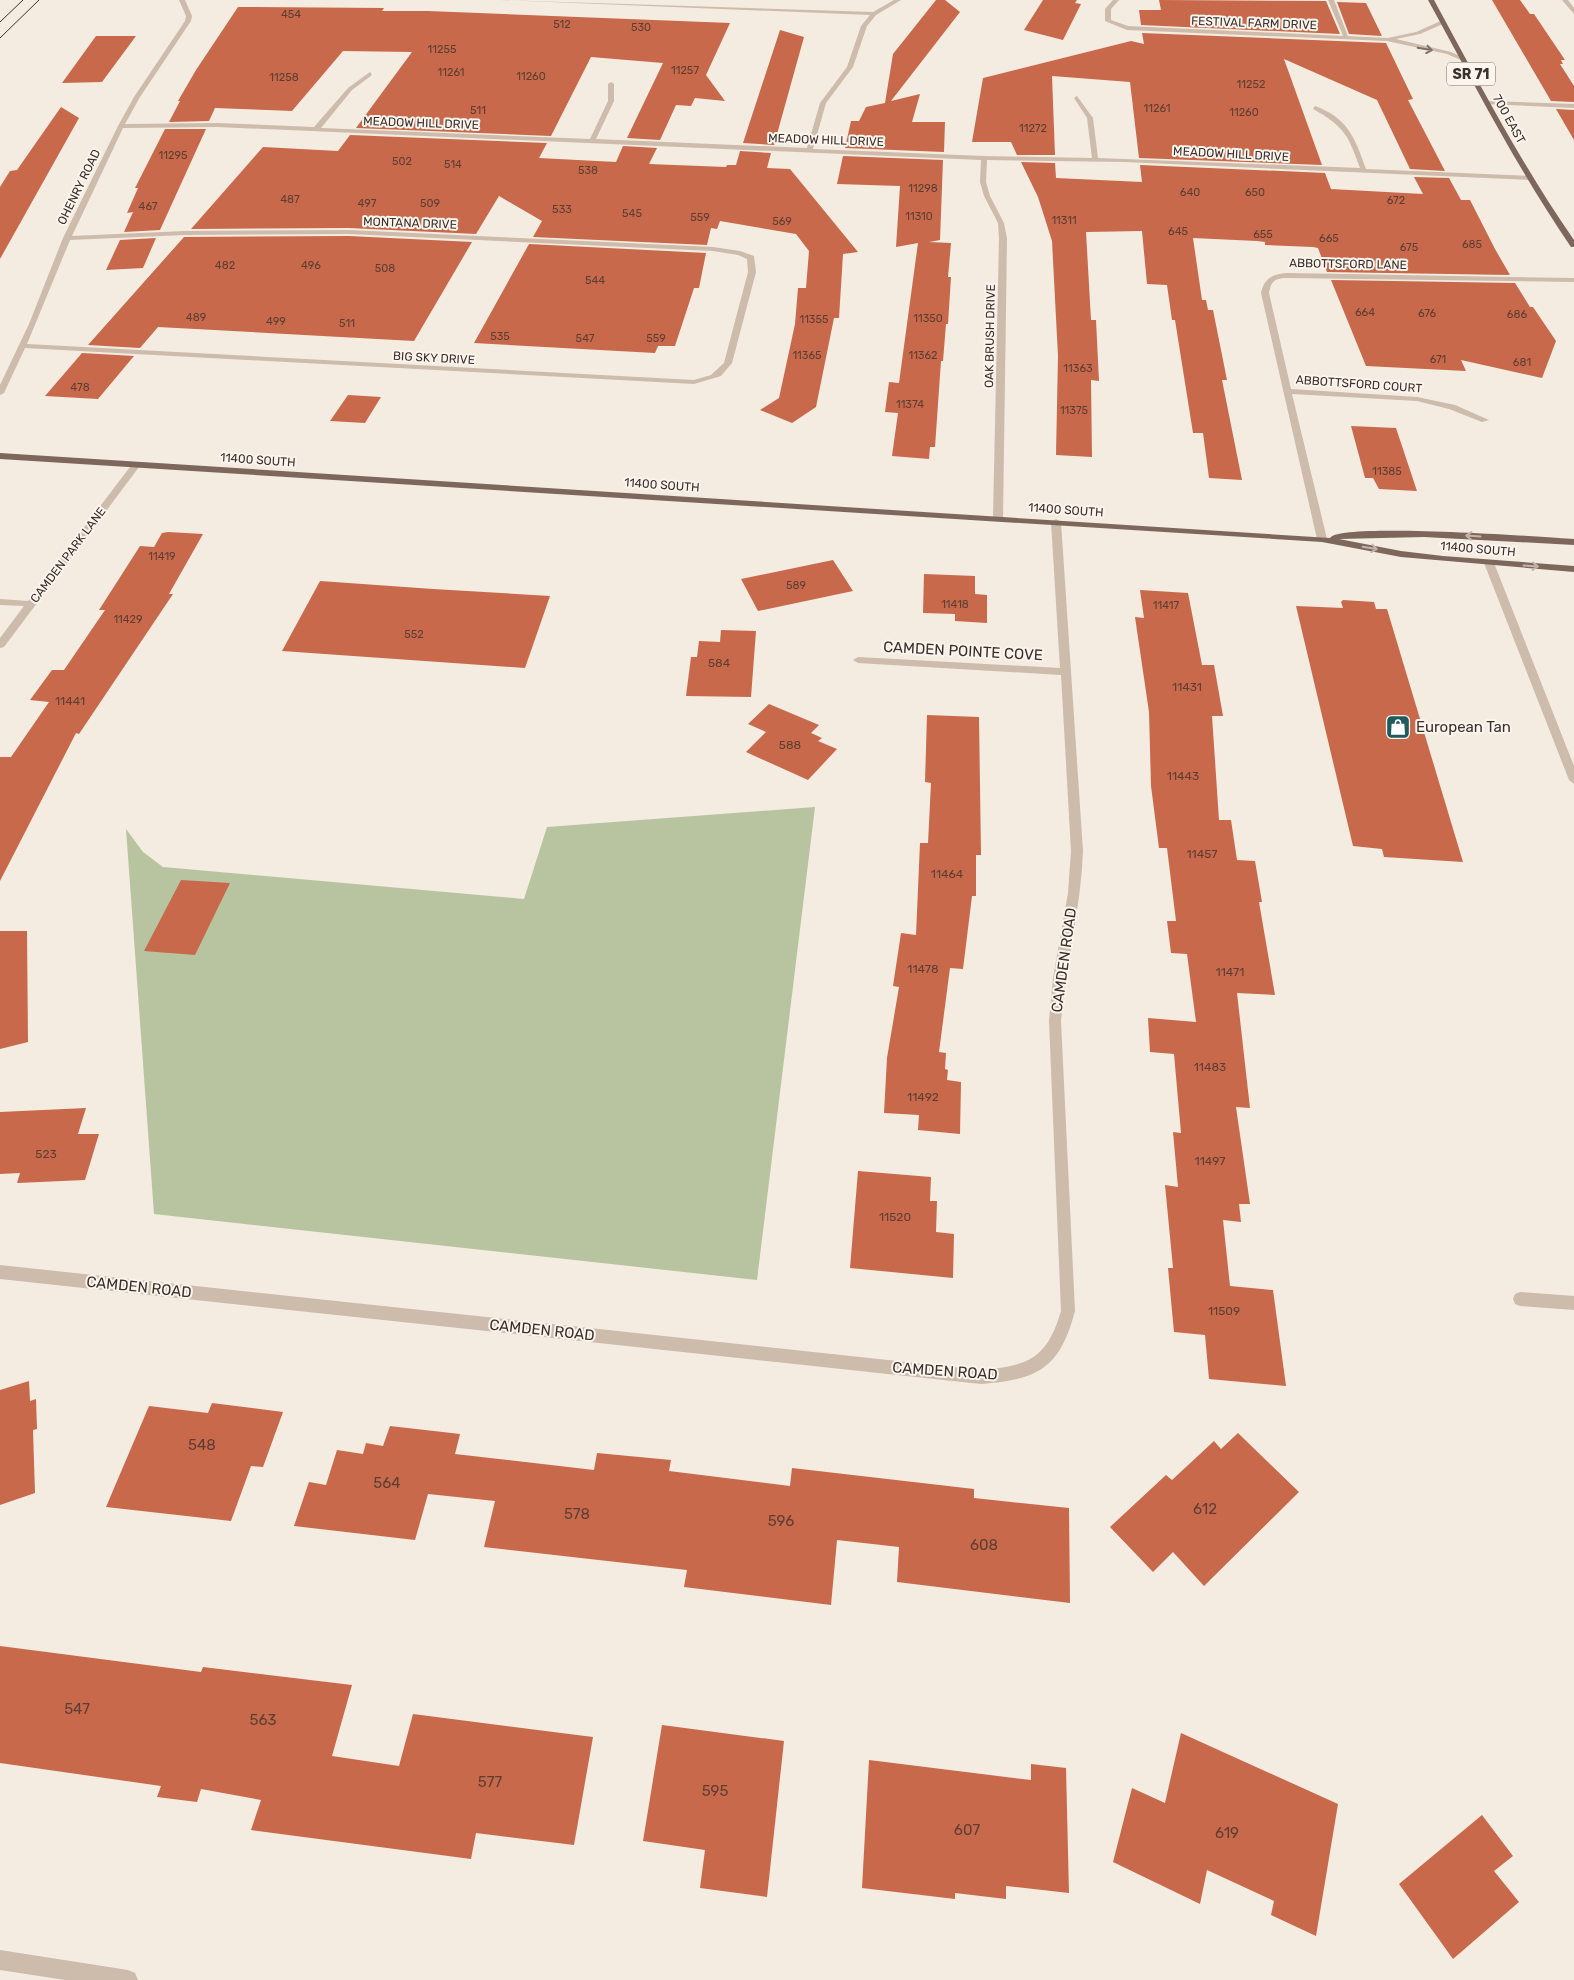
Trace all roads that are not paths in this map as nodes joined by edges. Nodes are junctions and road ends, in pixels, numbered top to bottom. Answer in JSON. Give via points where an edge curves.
{"nodes":[{"id":1,"x":182,"y":0,"type":"edge"},
{"id":2,"x":503,"y":0,"type":"edge"},
{"id":3,"x":898,"y":0,"type":"edge"},
{"id":4,"x":1116,"y":0,"type":"edge"},
{"id":5,"x":1331,"y":0,"type":"edge"},
{"id":6,"x":1431,"y":0,"type":"edge"},
{"id":7,"x":1565,"y":0,"type":"edge"},
{"id":8,"x":555,"y":1,"type":"edge"},
{"id":9,"x":1574,"y":12,"type":"edge"},
{"id":10,"x":874,"y":14,"type":"junction"},
{"id":11,"x":1443,"y":22,"type":"junction"},
{"id":12,"x":1347,"y":38,"type":"junction"},
{"id":13,"x":1387,"y":39,"type":"junction"},
{"id":14,"x":1463,"y":59,"type":"junction"},
{"id":15,"x":370,"y":74,"type":"dead end"},
{"id":16,"x":611,"y":84,"type":"dead end"},
{"id":17,"x":1077,"y":98,"type":"dead end"},
{"id":18,"x":1487,"y":103,"type":"junction"},
{"id":19,"x":1574,"y":106,"type":"edge"},
{"id":20,"x":1315,"y":108,"type":"dead end"},
{"id":21,"x":121,"y":126,"type":"junction"},
{"id":22,"x":316,"y":130,"type":"junction"},
{"id":23,"x":592,"y":141,"type":"junction"},
{"id":24,"x":809,"y":151,"type":"junction"},
{"id":25,"x":984,"y":158,"type":"junction"},
{"id":26,"x":1095,"y":159,"type":"junction"},
{"id":27,"x":1364,"y":171,"type":"junction"},
{"id":28,"x":1529,"y":178,"type":"junction"},
{"id":29,"x":67,"y":238,"type":"junction"},
{"id":30,"x":1574,"y":245,"type":"edge"},
{"id":31,"x":751,"y":258,"type":"joint"},
{"id":32,"x":1574,"y":280,"type":"edge"},
{"id":33,"x":23,"y":346,"type":"junction"},
{"id":34,"x":1287,"y":391,"type":"junction"},
{"id":35,"x":0,"y":393,"type":"edge"},
{"id":36,"x":1485,"y":420,"type":"dead end"},
{"id":37,"x":0,"y":456,"type":"edge"},
{"id":38,"x":136,"y":465,"type":"junction"},
{"id":39,"x":998,"y":518,"type":"junction"},
{"id":40,"x":1056,"y":522,"type":"junction"},
{"id":41,"x":1322,"y":539,"type":"junction"},
{"id":42,"x":1574,"y":542,"type":"edge"},
{"id":43,"x":1489,"y":563,"type":"junction"},
{"id":44,"x":1574,"y":569,"type":"edge"},
{"id":45,"x":0,"y":602,"type":"edge"},
{"id":46,"x":31,"y":604,"type":"junction"},
{"id":47,"x":0,"y":645,"type":"edge"},
{"id":48,"x":858,"y":660,"type":"dead end"},
{"id":49,"x":1067,"y":672,"type":"junction"},
{"id":50,"x":1574,"y":780,"type":"edge"},
{"id":51,"x":0,"y":1272,"type":"edge"},
{"id":52,"x":1520,"y":1299,"type":"dead end"},
{"id":53,"x":1574,"y":1303,"type":"edge"},
{"id":54,"x":0,"y":1960,"type":"edge"},
{"id":55,"x":128,"y":1980,"type":"edge"}],
"edges":[{"from":1,"to":21,"type":"street","name":"OHENRY ROAD","via":[[188,21]]},
{"from":2,"to":8,"type":"street"},
{"from":3,"to":10,"type":"street"},
{"from":4,"to":12,"type":"street","name":"FESTIVAL FARM DRIVE","via":[[1108,9],[1107,17],[1120,27]]},
{"from":5,"to":12,"type":"street"},
{"from":6,"to":11,"type":"main road","name":"700 EAST","number":"SR 71"},
{"from":7,"to":9,"type":"street"},
{"from":8,"to":10,"type":"street"},
{"from":10,"to":24,"type":"street","via":[[864,26],[850,67],[823,103]]},
{"from":11,"to":13,"type":"street","name":"FESTIVAL FARM DRIVE","via":[[1418,33]]},
{"from":11,"to":14,"type":"main road","name":"700 EAST","number":"SR 71"},
{"from":12,"to":13,"type":"street","name":"FESTIVAL FARM DRIVE"},
{"from":13,"to":14,"type":"street","name":"FESTIVAL FARM DRIVE","one_way":true},
{"from":14,"to":18,"type":"main road","name":"700 EAST","number":"SR 71"},
{"from":15,"to":22,"type":"street","via":[[350,89]]},
{"from":16,"to":23,"type":"street","via":[[611,101]]},
{"from":17,"to":26,"type":"street","via":[[1090,118]]},
{"from":18,"to":19,"type":"street"},
{"from":18,"to":28,"type":"main road","name":"700 EAST","number":"SR 71"},
{"from":20,"to":27,"type":"street","via":[[1336,118],[1349,130]]},
{"from":21,"to":22,"type":"street","name":"MEADOW HILL DRIVE","via":[[193,124]]},
{"from":21,"to":29,"type":"street","name":"OHENRY ROAD"},
{"from":22,"to":23,"type":"street","name":"MEADOW HILL DRIVE"},
{"from":23,"to":24,"type":"street","name":"MEADOW HILL DRIVE"},
{"from":24,"to":25,"type":"street","name":"MEADOW HILL DRIVE"},
{"from":25,"to":26,"type":"street","name":"MEADOW HILL DRIVE"},
{"from":25,"to":39,"type":"street","name":"OAK BRUSH DRIVE","via":[[983,182],[1001,223],[1004,239]]},
{"from":26,"to":27,"type":"street","name":"MEADOW HILL DRIVE"},
{"from":27,"to":28,"type":"street","name":"MEADOW HILL DRIVE"},
{"from":28,"to":30,"type":"main road","name":"700 EAST","number":"SR 71"},
{"from":29,"to":31,"type":"street","name":"MONTANA DRIVE","via":[[185,232],[350,232],[713,249]]},
{"from":29,"to":33,"type":"street","name":"OHENRY ROAD"},
{"from":31,"to":33,"type":"street","name":"BIG SKY DRIVE","via":[[752,272],[728,363],[712,378],[694,382]]},
{"from":32,"to":34,"type":"street","name":"ABBOTTSFORD LANE","via":[[1275,276],[1268,281],[1265,293]]},
{"from":33,"to":35,"type":"street","name":"OHENRY ROAD"},
{"from":34,"to":36,"type":"street","name":"ABBOTTSFORD COURT","via":[[1417,399],[1452,407]]},
{"from":34,"to":41,"type":"street","name":"ABBOTTSFORD LANE"},
{"from":37,"to":38,"type":"main road","name":"11400 SOUTH"},
{"from":38,"to":39,"type":"main road","name":"11400 SOUTH"},
{"from":38,"to":46,"type":"street","name":"CAMDEN PARK LANE"},
{"from":39,"to":40,"type":"main road","name":"11400 SOUTH"},
{"from":40,"to":41,"type":"main road","name":"11400 SOUTH"},
{"from":40,"to":49,"type":"street","name":"CAMDEN ROAD"},
{"from":42,"to":41,"type":"main road","name":"11400 SOUTH","one_way":true,"via":[[1434,533],[1386,533]]},
{"from":41,"to":43,"type":"main road","name":"11400 SOUTH","one_way":true,"via":[[1401,554]]},
{"from":43,"to":44,"type":"main road","name":"11400 SOUTH","one_way":true},
{"from":43,"to":50,"type":"street"},
{"from":45,"to":46,"type":"street"},
{"from":46,"to":47,"type":"street","name":"CAMDEN PARK LANE"},
{"from":48,"to":49,"type":"street","name":"CAMDEN POINTE COVE"},
{"from":49,"to":51,"type":"street","name":"CAMDEN ROAD","via":[[1078,851],[1077,877],[1057,988],[1056,1021],[1068,1311],[1061,1338],[1052,1350],[1022,1372],[981,1377]]},
{"from":52,"to":53,"type":"street"},
{"from":54,"to":55,"type":"street"}]}
